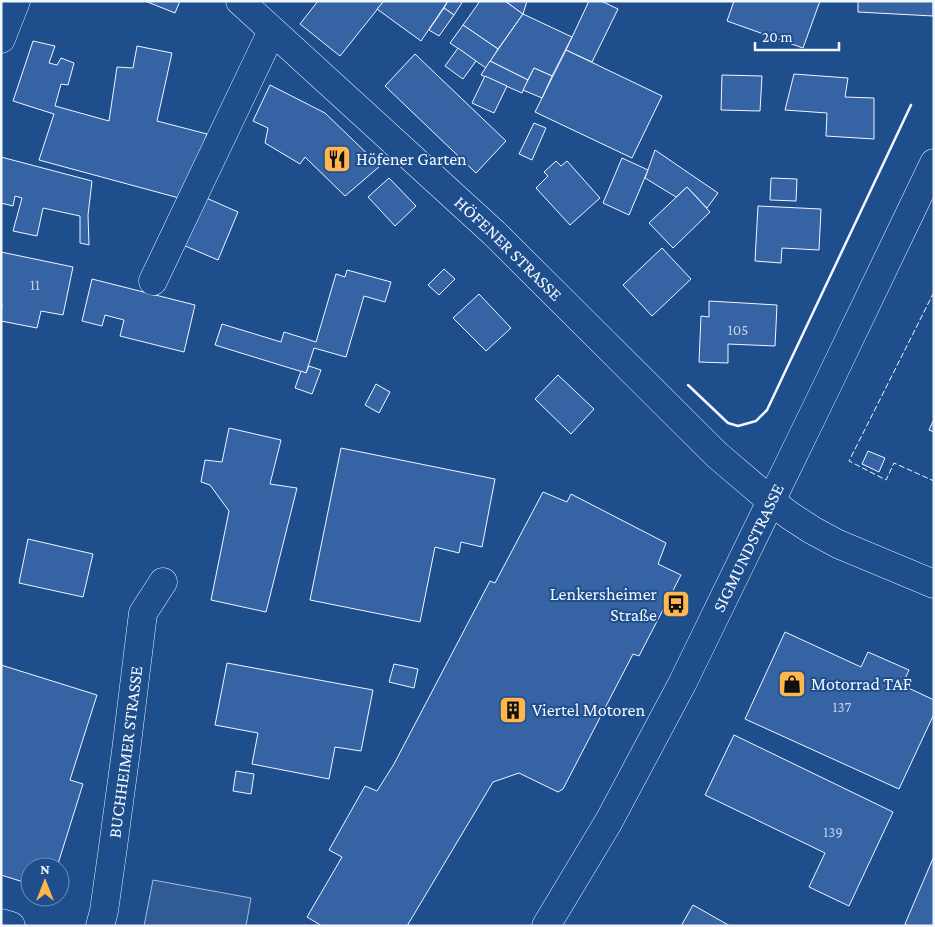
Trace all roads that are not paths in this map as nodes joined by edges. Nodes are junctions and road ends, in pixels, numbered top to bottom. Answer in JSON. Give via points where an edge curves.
{"nodes":[{"id":1,"x":16,"y":1,"type":"edge"},
{"id":2,"x":240,"y":1,"type":"edge"},
{"id":3,"x":272,"y":30,"type":"junction"},
{"id":4,"x":1,"y":39,"type":"edge"},
{"id":5,"x":934,"y":163,"type":"edge"},
{"id":6,"x":153,"y":281,"type":"dead end"},
{"id":7,"x":771,"y":501,"type":"junction"},
{"id":8,"x":163,"y":582,"type":"dead end"},
{"id":9,"x":934,"y":584,"type":"edge"},
{"id":10,"x":1,"y":923,"type":"edge"},
{"id":11,"x":11,"y":926,"type":"edge"},
{"id":12,"x":100,"y":926,"type":"edge"},
{"id":13,"x":546,"y":926,"type":"edge"}],
"edges":[{"from":1,"to":4,"type":"street"},
{"from":2,"to":3,"type":"street","name":"HÖFENER STRASSE"},
{"from":3,"to":6,"type":"street"},
{"from":3,"to":7,"type":"street","name":"HÖFENER STRASSE","via":[[494,234],[718,455]]},
{"from":5,"to":7,"type":"street","name":"SIGMUNDSTRASSE"},
{"from":7,"to":9,"type":"street","via":[[838,544]]},
{"from":7,"to":13,"type":"street","name":"SIGMUNDSTRASSE","via":[[660,726],[609,821]]},
{"from":8,"to":12,"type":"street","name":"BUCHHEIMER STRASSE","via":[[143,613]]},
{"from":10,"to":11,"type":"street"}]}
